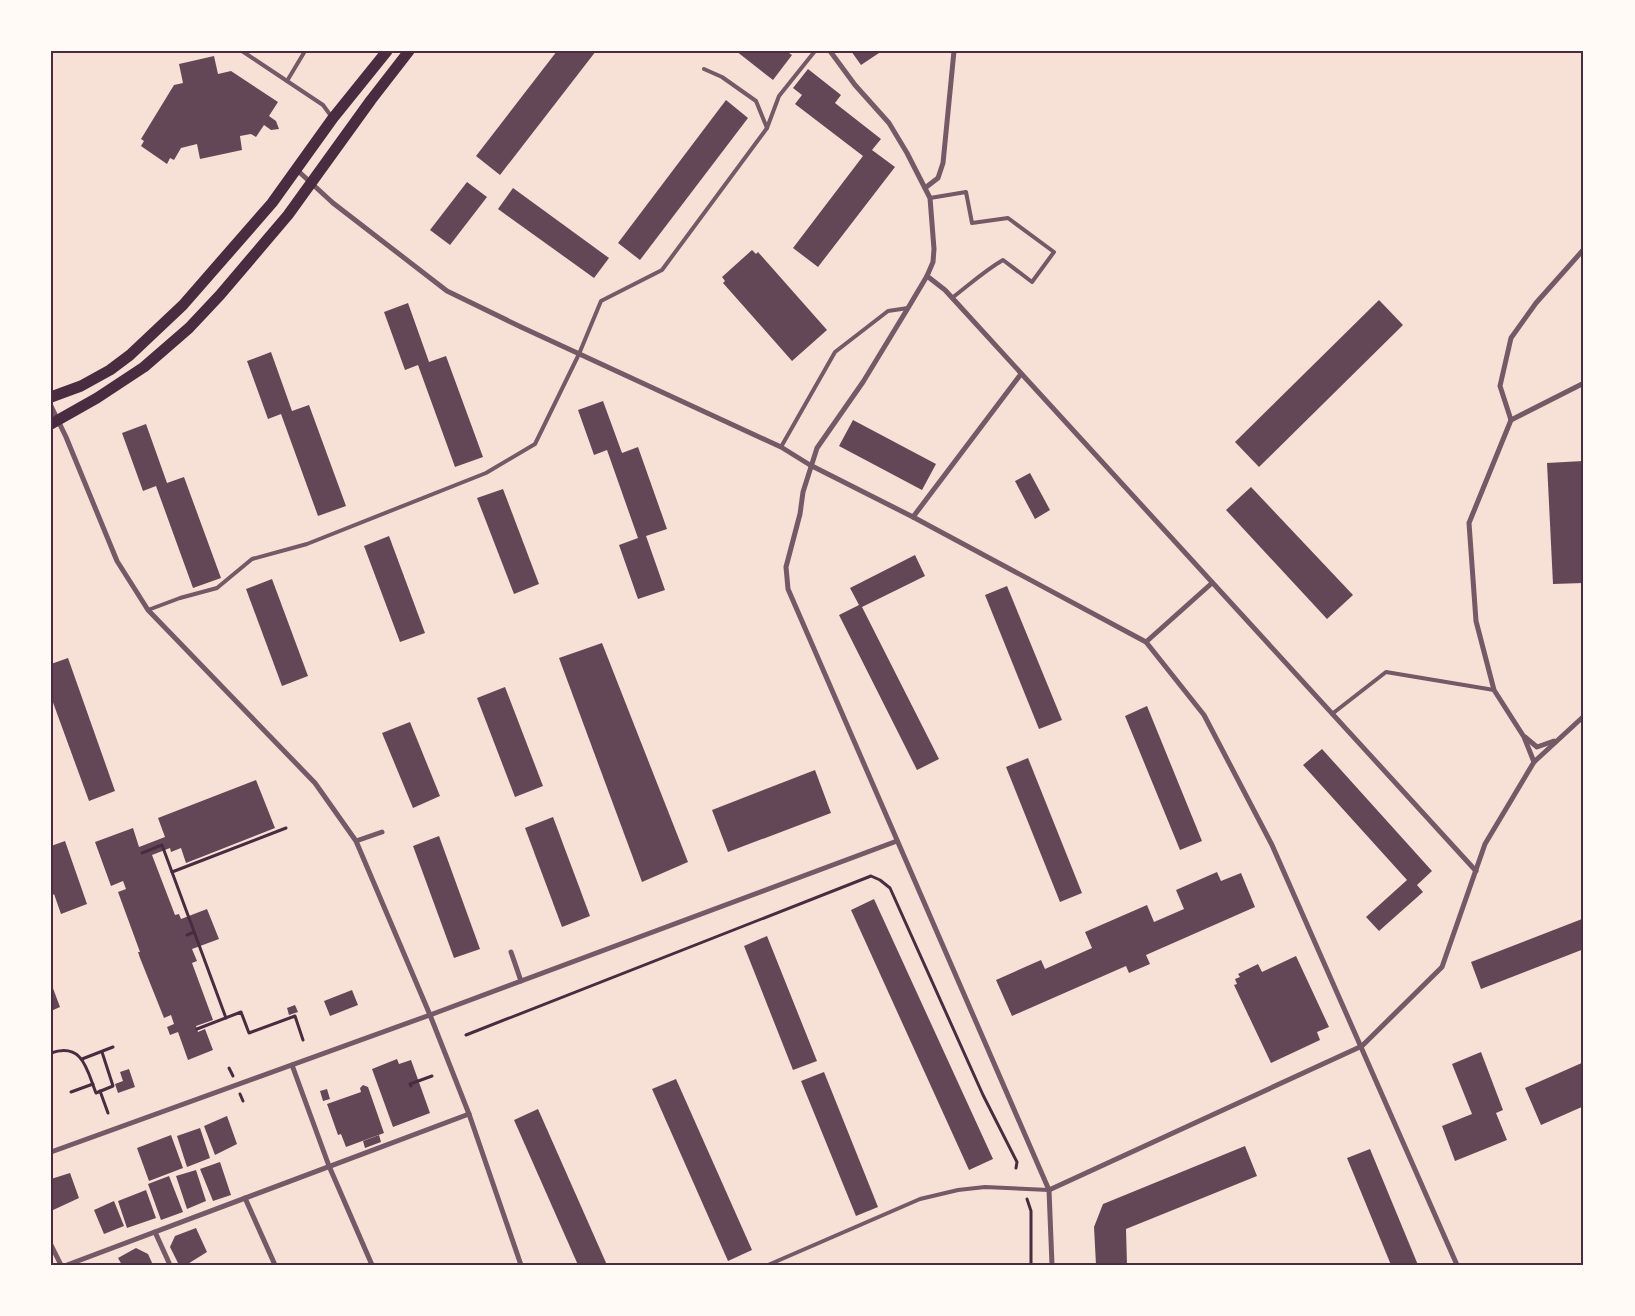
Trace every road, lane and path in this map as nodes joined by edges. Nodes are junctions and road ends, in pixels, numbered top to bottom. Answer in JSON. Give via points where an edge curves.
{"nodes":[{"id":1,"x":242,"y":51,"type":"edge"},
{"id":2,"x":305,"y":51,"type":"edge"},
{"id":3,"x":386,"y":51,"type":"edge"},
{"id":4,"x":409,"y":51,"type":"edge"},
{"id":5,"x":814,"y":51,"type":"edge"},
{"id":6,"x":830,"y":51,"type":"edge"},
{"id":7,"x":954,"y":51,"type":"edge"},
{"id":8,"x":704,"y":69,"type":"dead end"},
{"id":9,"x":287,"y":81,"type":"junction"},
{"id":10,"x":333,"y":118,"type":"junction"},
{"id":11,"x":767,"y":128,"type":"junction"},
{"id":12,"x":297,"y":170,"type":"junction"},
{"id":13,"x":312,"y":183,"type":"junction"},
{"id":14,"x":925,"y":188,"type":"junction"},
{"id":15,"x":930,"y":198,"type":"junction"},
{"id":16,"x":1584,"y":249,"type":"edge"},
{"id":17,"x":927,"y":276,"type":"junction"},
{"id":18,"x":952,"y":298,"type":"junction"},
{"id":19,"x":908,"y":308,"type":"junction"},
{"id":20,"x":579,"y":354,"type":"junction"},
{"id":21,"x":1021,"y":374,"type":"junction"},
{"id":22,"x":1584,"y":383,"type":"edge"},
{"id":23,"x":51,"y":397,"type":"edge"},
{"id":24,"x":51,"y":406,"type":"edge"},
{"id":25,"x":1511,"y":420,"type":"junction"},
{"id":26,"x":54,"y":423,"type":"edge"},
{"id":27,"x":781,"y":447,"type":"junction"},
{"id":28,"x":810,"y":465,"type":"junction"},
{"id":29,"x":913,"y":517,"type":"junction"},
{"id":30,"x":1212,"y":582,"type":"junction"},
{"id":31,"x":148,"y":610,"type":"junction"},
{"id":32,"x":1146,"y":642,"type":"junction"},
{"id":33,"x":1494,"y":690,"type":"junction"},
{"id":34,"x":1332,"y":714,"type":"junction"},
{"id":35,"x":1584,"y":716,"type":"edge"},
{"id":36,"x":1524,"y":737,"type":"junction"},
{"id":37,"x":1557,"y":740,"type":"junction"},
{"id":38,"x":1534,"y":762,"type":"junction"},
{"id":39,"x":286,"y":828,"type":"dead end"},
{"id":40,"x":382,"y":832,"type":"dead end"},
{"id":41,"x":356,"y":841,"type":"junction"},
{"id":42,"x":897,"y":841,"type":"junction"},
{"id":43,"x":142,"y":853,"type":"dead end"},
{"id":44,"x":1476,"y":871,"type":"junction"},
{"id":45,"x":172,"y":872,"type":"junction"},
{"id":46,"x":194,"y":932,"type":"junction"},
{"id":47,"x":187,"y":935,"type":"dead end"},
{"id":48,"x":511,"y":952,"type":"dead end"},
{"id":49,"x":521,"y":981,"type":"junction"},
{"id":50,"x":430,"y":1015,"type":"junction"},
{"id":51,"x":226,"y":1018,"type":"junction"},
{"id":52,"x":197,"y":1029,"type":"dead end"},
{"id":53,"x":466,"y":1035,"type":"dead end"},
{"id":54,"x":304,"y":1040,"type":"dead end"},
{"id":55,"x":1362,"y":1046,"type":"junction"},
{"id":56,"x":113,"y":1047,"type":"dead end"},
{"id":57,"x":102,"y":1052,"type":"junction"},
{"id":58,"x":51,"y":1053,"type":"edge"},
{"id":59,"x":82,"y":1059,"type":"junction"},
{"id":60,"x":292,"y":1065,"type":"junction"},
{"id":61,"x":432,"y":1076,"type":"dead end"},
{"id":62,"x":93,"y":1084,"type":"junction"},
{"id":63,"x":411,"y":1086,"type":"dead end"},
{"id":64,"x":100,"y":1091,"type":"junction"},
{"id":65,"x":71,"y":1092,"type":"dead end"},
{"id":66,"x":108,"y":1113,"type":"dead end"},
{"id":67,"x":469,"y":1114,"type":"junction"},
{"id":68,"x":51,"y":1152,"type":"edge"},
{"id":69,"x":329,"y":1166,"type":"junction"},
{"id":70,"x":1016,"y":1168,"type":"dead end"},
{"id":71,"x":1049,"y":1190,"type":"junction"},
{"id":72,"x":245,"y":1198,"type":"junction"},
{"id":73,"x":1023,"y":1198,"type":"dead end"},
{"id":74,"x":155,"y":1232,"type":"junction"},
{"id":75,"x":51,"y":1245,"type":"edge"},
{"id":76,"x":61,"y":1265,"type":"edge"},
{"id":77,"x":67,"y":1265,"type":"edge"},
{"id":78,"x":170,"y":1265,"type":"edge"},
{"id":79,"x":275,"y":1265,"type":"edge"},
{"id":80,"x":372,"y":1265,"type":"edge"},
{"id":81,"x":521,"y":1265,"type":"edge"},
{"id":82,"x":768,"y":1265,"type":"edge"},
{"id":83,"x":1031,"y":1265,"type":"edge"},
{"id":84,"x":1052,"y":1265,"type":"edge"},
{"id":85,"x":1457,"y":1265,"type":"edge"}],
"edges":[{"from":1,"to":9,"type":"lane"},
{"from":2,"to":9,"type":"lane"},
{"from":3,"to":10,"type":"main road"},
{"from":4,"to":13,"type":"main road"},
{"from":5,"to":11,"type":"lane","via":[[779,96]]},
{"from":6,"to":14,"type":"street","via":[[888,123]]},
{"from":7,"to":14,"type":"street","via":[[943,163],[938,178]]},
{"from":8,"to":11,"type":"lane","via":[[722,77],[756,101]]},
{"from":9,"to":10,"type":"lane","via":[[323,105]]},
{"from":10,"to":12,"type":"main road"},
{"from":11,"to":20,"type":"lane","via":[[662,270],[601,301]]},
{"from":12,"to":13,"type":"street"},
{"from":12,"to":23,"type":"main road","via":[[183,305],[130,355],[81,386]]},
{"from":13,"to":20,"type":"street","via":[[333,203],[448,291]]},
{"from":13,"to":26,"type":"main road","via":[[288,216],[189,328],[144,367]]},
{"from":14,"to":15,"type":"street"},
{"from":15,"to":17,"type":"street","via":[[934,249]]},
{"from":15,"to":18,"type":"lane","via":[[966,192],[972,222],[1008,218],[1054,252],[1032,282],[1003,260],[984,271]]},
{"from":16,"to":25,"type":"street","via":[[1536,303],[1511,338],[1500,386]]},
{"from":17,"to":18,"type":"street"},
{"from":17,"to":19,"type":"street"},
{"from":18,"to":21,"type":"street"},
{"from":19,"to":27,"type":"lane","via":[[888,311],[835,352]]},
{"from":19,"to":28,"type":"street","via":[[863,382],[817,448]]},
{"from":20,"to":27,"type":"street"},
{"from":20,"to":31,"type":"lane","via":[[534,444],[486,473],[307,544],[252,559],[217,588]]},
{"from":21,"to":29,"type":"street"},
{"from":21,"to":30,"type":"street"},
{"from":22,"to":25,"type":"street"},
{"from":24,"to":26,"type":"street"},
{"from":25,"to":33,"type":"street","via":[[1470,523],[1476,621]]},
{"from":26,"to":31,"type":"street","via":[[66,437],[117,561]]},
{"from":27,"to":28,"type":"street"},
{"from":28,"to":29,"type":"street"},
{"from":28,"to":42,"type":"street","via":[[786,567],[788,589]]},
{"from":29,"to":32,"type":"street"},
{"from":30,"to":32,"type":"street"},
{"from":30,"to":34,"type":"street"},
{"from":31,"to":41,"type":"street","via":[[315,783]]},
{"from":32,"to":55,"type":"street","via":[[1204,715],[1272,844]]},
{"from":33,"to":34,"type":"lane","via":[[1386,672]]},
{"from":33,"to":36,"type":"street"},
{"from":34,"to":44,"type":"street"},
{"from":35,"to":37,"type":"street"},
{"from":36,"to":37,"type":"street","via":[[1537,747]]},
{"from":36,"to":38,"type":"street"},
{"from":37,"to":38,"type":"street"},
{"from":38,"to":44,"type":"street","via":[[1485,844]]},
{"from":39,"to":45,"type":"path"},
{"from":40,"to":41,"type":"street"},
{"from":41,"to":50,"type":"street"},
{"from":42,"to":49,"type":"street"},
{"from":42,"to":71,"type":"street"},
{"from":43,"to":45,"type":"path","via":[[162,845]]},
{"from":44,"to":55,"type":"street","via":[[1442,967]]},
{"from":45,"to":46,"type":"path"},
{"from":46,"to":47,"type":"path"},
{"from":46,"to":51,"type":"path"},
{"from":48,"to":49,"type":"street"},
{"from":49,"to":50,"type":"street"},
{"from":50,"to":60,"type":"street"},
{"from":50,"to":67,"type":"street"},
{"from":51,"to":52,"type":"path"},
{"from":51,"to":54,"type":"path","via":[[241,1012],[249,1033],[295,1016]]},
{"from":53,"to":70,"type":"path","via":[[872,876],[890,888],[983,1095],[1017,1162]]},
{"from":55,"to":71,"type":"street"},
{"from":55,"to":85,"type":"street"},
{"from":56,"to":57,"type":"path"},
{"from":57,"to":59,"type":"path"},
{"from":57,"to":64,"type":"path","via":[[114,1086]]},
{"from":58,"to":59,"type":"path","via":[[68,1051]]},
{"from":59,"to":62,"type":"path"},
{"from":60,"to":68,"type":"street"},
{"from":60,"to":69,"type":"street"},
{"from":61,"to":63,"type":"path"},
{"from":62,"to":64,"type":"path","via":[[96,1093]]},
{"from":62,"to":65,"type":"path"},
{"from":64,"to":66,"type":"path"},
{"from":67,"to":69,"type":"street"},
{"from":67,"to":81,"type":"street"},
{"from":69,"to":72,"type":"street"},
{"from":69,"to":80,"type":"street"},
{"from":71,"to":82,"type":"lane","via":[[985,1187],[920,1199]]},
{"from":71,"to":84,"type":"street"},
{"from":72,"to":74,"type":"street"},
{"from":72,"to":79,"type":"street"},
{"from":73,"to":83,"type":"path","via":[[1029,1200],[1031,1211]]},
{"from":74,"to":77,"type":"street"},
{"from":74,"to":78,"type":"street"},
{"from":75,"to":76,"type":"street"}]}
